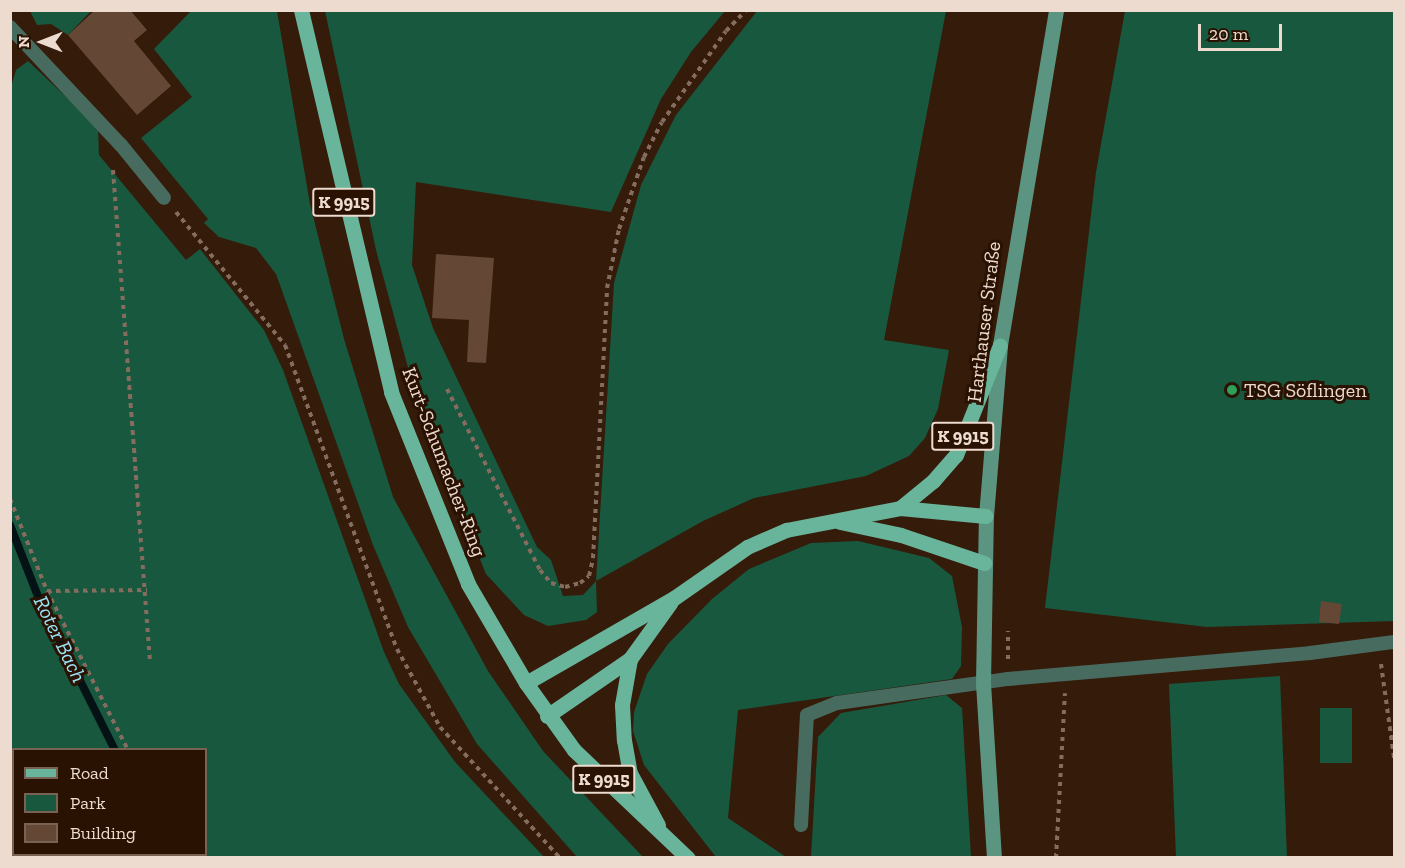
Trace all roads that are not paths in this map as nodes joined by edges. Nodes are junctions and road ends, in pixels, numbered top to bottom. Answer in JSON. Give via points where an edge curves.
{"nodes":[{"id":1,"x":301,"y":10,"type":"edge"},
{"id":2,"x":1056,"y":10,"type":"edge"},
{"id":3,"x":10,"y":27,"type":"edge"},
{"id":4,"x":164,"y":198,"type":"road end"},
{"id":5,"x":1000,"y":345,"type":"junction"},
{"id":6,"x":900,"y":508,"type":"junction"},
{"id":7,"x":986,"y":516,"type":"junction"},
{"id":8,"x":834,"y":521,"type":"junction"},
{"id":9,"x":984,"y":562,"type":"junction"},
{"id":10,"x":674,"y":598,"type":"junction"},
{"id":11,"x":1392,"y":642,"type":"edge"},
{"id":12,"x":630,"y":659,"type":"junction"},
{"id":13,"x":525,"y":683,"type":"junction"},
{"id":14,"x":983,"y":683,"type":"junction"},
{"id":15,"x":548,"y":716,"type":"junction"},
{"id":16,"x":801,"y":825,"type":"dead end"},
{"id":17,"x":665,"y":838,"type":"junction"},
{"id":18,"x":688,"y":858,"type":"edge"},
{"id":19,"x":994,"y":858,"type":"edge"}],
"edges":[{"from":1,"to":13,"type":"main road","name":"Kurt-Schumacher-Ring","number":"K 9915","via":[[391,392],[468,584]]},
{"from":2,"to":5,"type":"street","name":"Harthauser Straße"},
{"from":3,"to":4,"type":"lane","via":[[121,145]]},
{"from":5,"to":6,"type":"main road","number":"K 9915","via":[[956,455],[933,481]]},
{"from":5,"to":7,"type":"street","name":"Harthauser Straße"},
{"from":6,"to":7,"type":"main road","number":"K 9915"},
{"from":6,"to":8,"type":"main road","number":"K 9915"},
{"from":7,"to":9,"type":"street","name":"Harthauser Straße"},
{"from":8,"to":9,"type":"main road","number":"K 9915","via":[[901,535]]},
{"from":8,"to":10,"type":"main road","number":"K 9915","via":[[786,530],[747,547]]},
{"from":9,"to":14,"type":"street","name":"Harthauser Straße"},
{"from":10,"to":12,"type":"main road","number":"K 9915"},
{"from":10,"to":13,"type":"main road","number":"K 9915"},
{"from":11,"to":14,"type":"lane"},
{"from":12,"to":15,"type":"main road","number":"K 9915"},
{"from":12,"to":17,"type":"main road","number":"K 9915","via":[[622,705],[630,773]]},
{"from":13,"to":15,"type":"main road","name":"Kurt-Schumacher-Ring","number":"K 9915"},
{"from":14,"to":16,"type":"lane","via":[[837,704],[807,715]]},
{"from":14,"to":19,"type":"street","name":"Harthauser Straße"},
{"from":15,"to":17,"type":"main road","name":"Kurt-Schumacher-Ring","number":"K 9915","via":[[574,750]]},
{"from":17,"to":18,"type":"main road","name":"Kurt-Schumacher-Ring","number":"K 9915"}]}
